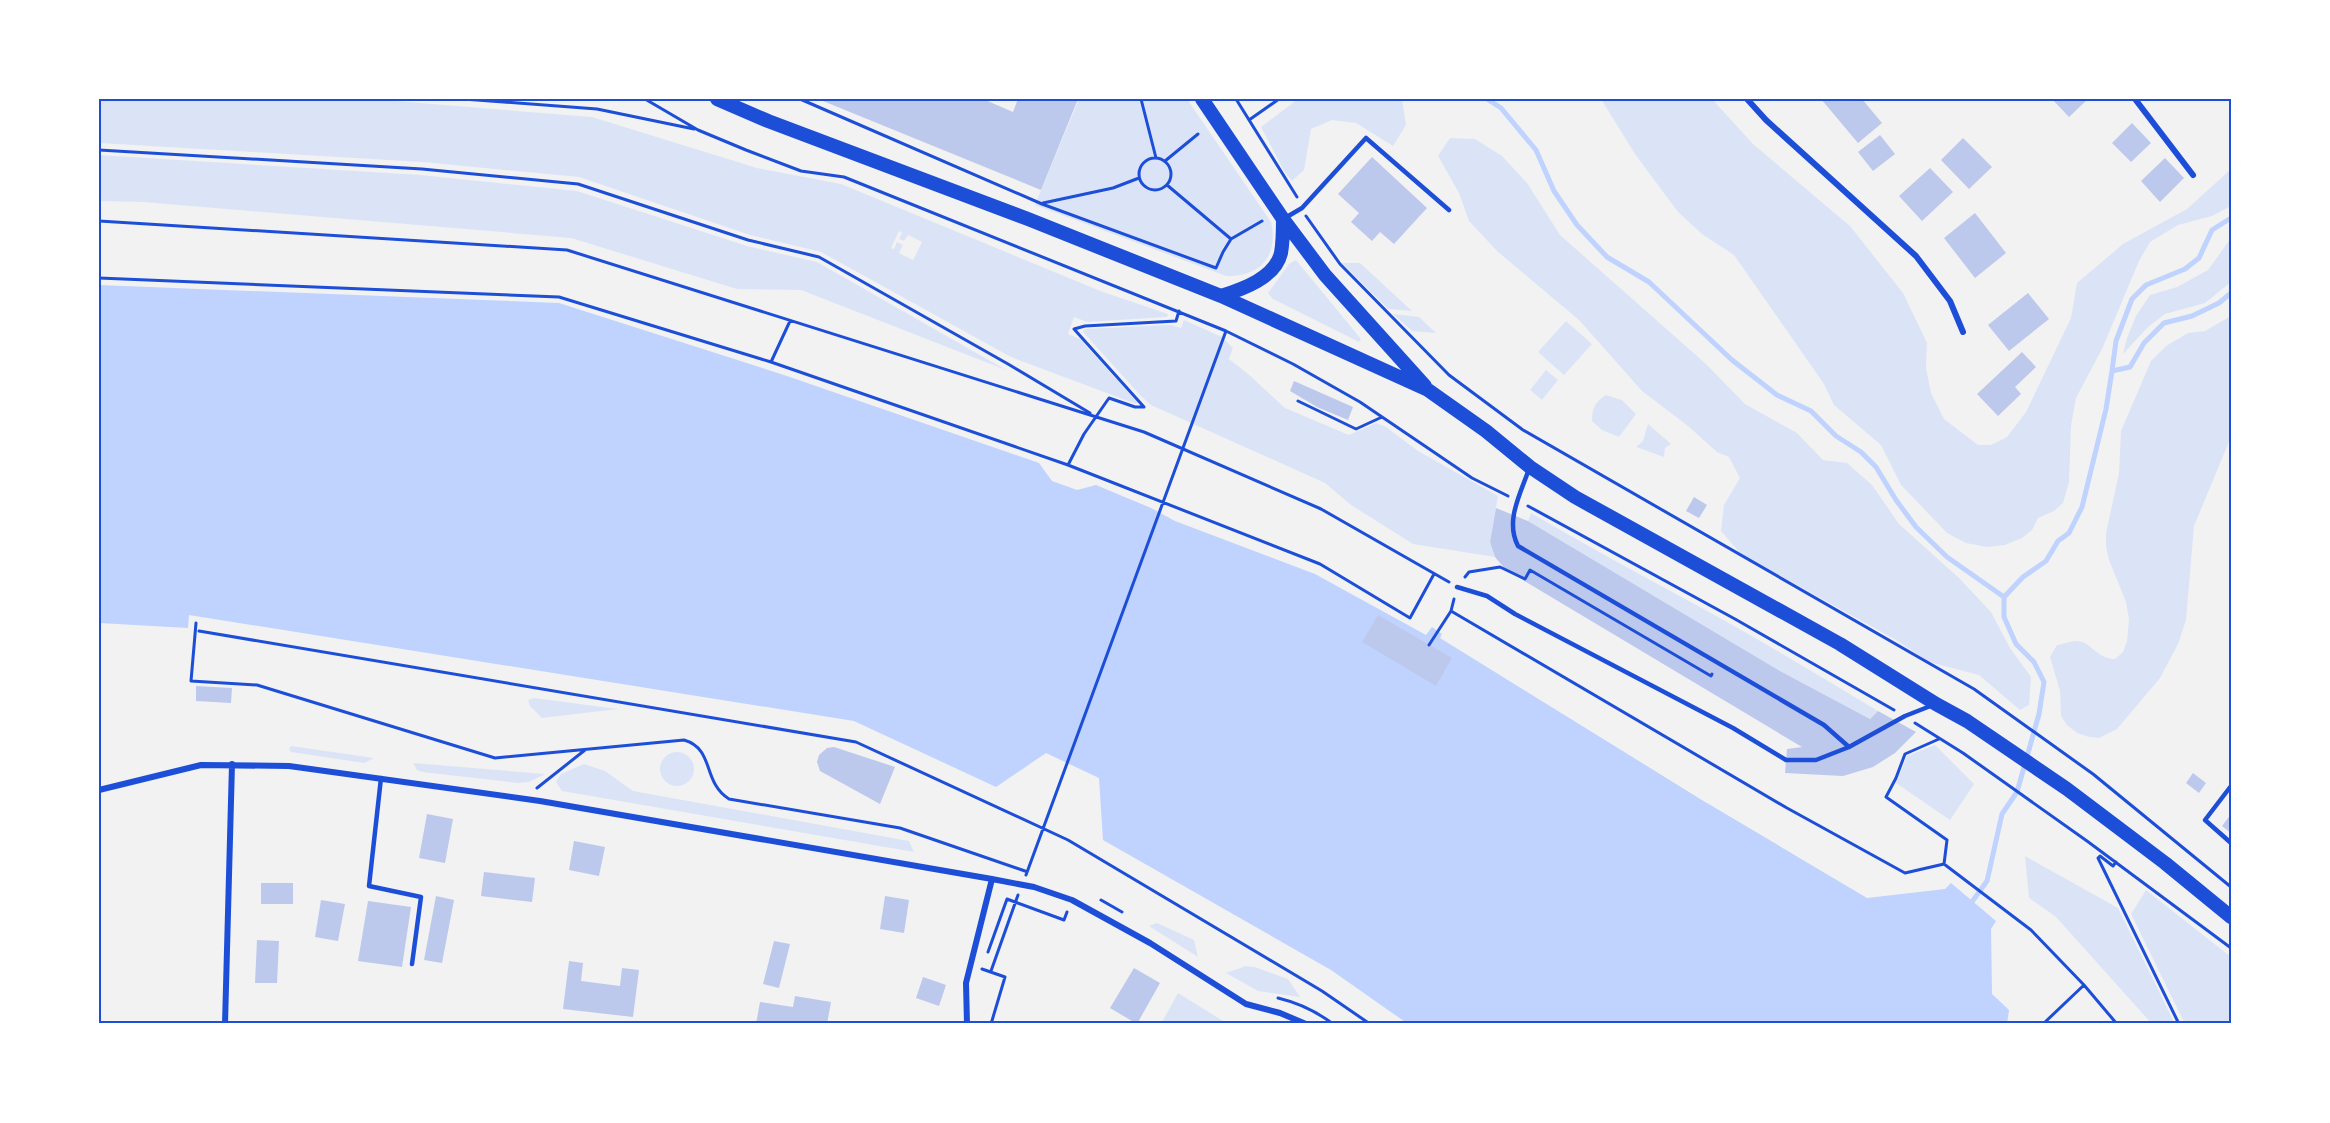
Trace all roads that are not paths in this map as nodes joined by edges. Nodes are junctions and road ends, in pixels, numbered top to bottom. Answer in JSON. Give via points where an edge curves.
{"nodes":[{"id":1,"x":717,"y":99,"type":"edge"},
{"id":2,"x":1202,"y":99,"type":"edge"},
{"id":3,"x":1748,"y":99,"type":"edge"},
{"id":4,"x":2135,"y":99,"type":"edge"},
{"id":5,"x":2193,"y":175,"type":"dead end"},
{"id":6,"x":1449,"y":210,"type":"dead end"},
{"id":7,"x":1283,"y":219,"type":"junction"},
{"id":8,"x":1221,"y":296,"type":"junction"},
{"id":9,"x":1963,"y":332,"type":"dead end"},
{"id":10,"x":1428,"y":390,"type":"junction"},
{"id":11,"x":1530,"y":467,"type":"junction"},
{"id":12,"x":1457,"y":587,"type":"road end"},
{"id":13,"x":1936,"y":704,"type":"junction"},
{"id":14,"x":1849,"y":747,"type":"junction"},
{"id":15,"x":232,"y":764,"type":"junction"},
{"id":16,"x":381,"y":778,"type":"junction"},
{"id":17,"x":2231,"y":786,"type":"edge"},
{"id":18,"x":99,"y":790,"type":"edge"},
{"id":19,"x":2231,"y":843,"type":"edge"},
{"id":20,"x":992,"y":879,"type":"junction"},
{"id":21,"x":2231,"y":917,"type":"edge"},
{"id":22,"x":412,"y":964,"type":"dead end"},
{"id":23,"x":225,"y":1024,"type":"edge"},
{"id":24,"x":967,"y":1024,"type":"edge"},
{"id":25,"x":1306,"y":1024,"type":"edge"}],
"edges":[{"from":1,"to":8,"type":"main road"},
{"from":2,"to":7,"type":"main road"},
{"from":3,"to":9,"type":"street","via":[[1766,120],[1916,256],[1950,301]]},
{"from":4,"to":5,"type":"street"},
{"from":6,"to":7,"type":"lane","via":[[1366,138],[1302,208]]},
{"from":7,"to":8,"type":"main road","via":[[1281,255],[1270,271],[1249,286]]},
{"from":7,"to":10,"type":"main road","via":[[1326,275]]},
{"from":8,"to":10,"type":"main road"},
{"from":10,"to":11,"type":"main road"},
{"from":11,"to":13,"type":"main road","via":[[1575,497],[1840,644]]},
{"from":11,"to":14,"type":"lane","via":[[1511,526],[1518,546],[1824,725]]},
{"from":12,"to":14,"type":"lane","via":[[1487,596],[1786,760],[1816,760]]},
{"from":13,"to":14,"type":"lane"},
{"from":13,"to":21,"type":"main road","via":[[2067,789]]},
{"from":15,"to":16,"type":"street","via":[[289,766]]},
{"from":15,"to":18,"type":"street","via":[[201,765]]},
{"from":15,"to":23,"type":"street"},
{"from":16,"to":20,"type":"street","via":[[540,801]]},
{"from":16,"to":22,"type":"lane","via":[[369,886],[421,897]]},
{"from":17,"to":19,"type":"lane","via":[[2205,820]]},
{"from":20,"to":24,"type":"street","via":[[966,983]]},
{"from":20,"to":25,"type":"street","via":[[1072,900],[1150,943],[1246,1004]]}]}
